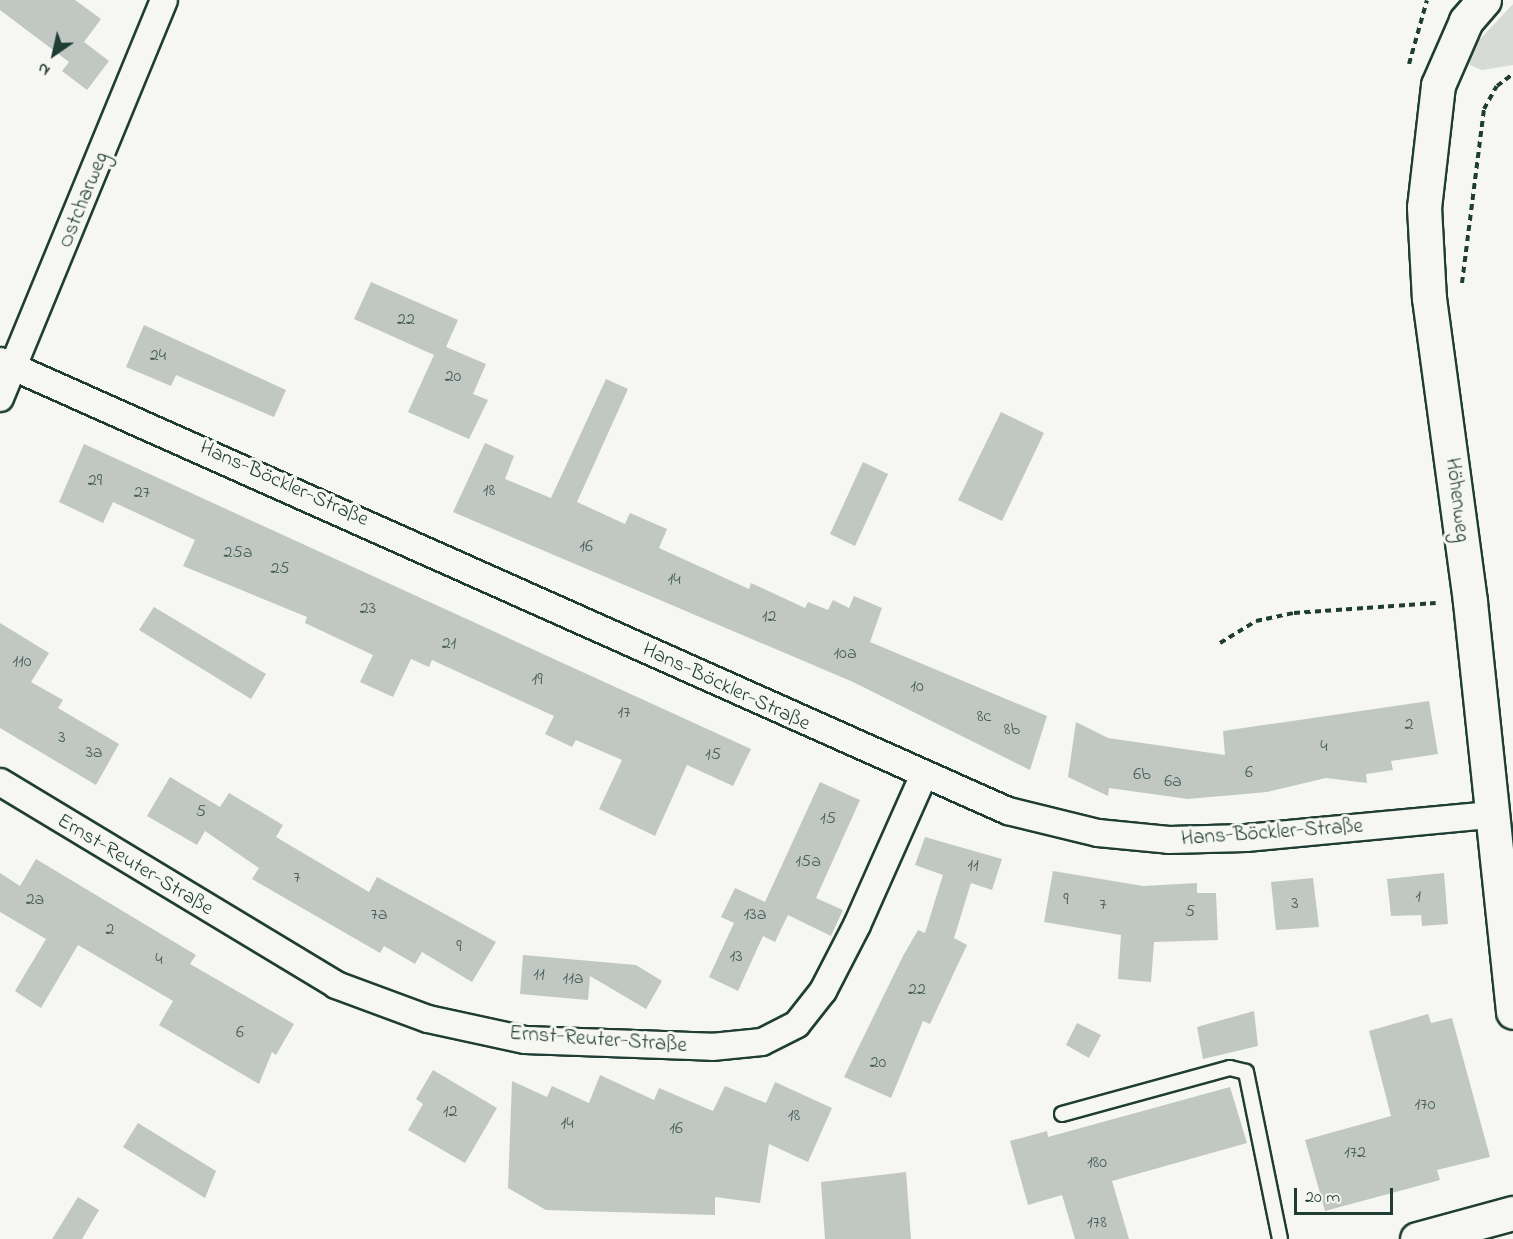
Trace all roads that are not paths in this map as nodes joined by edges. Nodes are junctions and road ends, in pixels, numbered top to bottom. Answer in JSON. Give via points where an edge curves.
{"nodes":[{"id":1,"x":164,"y":0,"type":"edge"},
{"id":2,"x":1484,"y":0,"type":"edge"},
{"id":3,"x":6,"y":364,"type":"edge"},
{"id":4,"x":0,"y":398,"type":"edge"},
{"id":5,"x":923,"y":777,"type":"junction"},
{"id":6,"x":0,"y":782,"type":"edge"},
{"id":7,"x":1491,"y":814,"type":"junction"},
{"id":8,"x":1513,"y":1012,"type":"edge"},
{"id":9,"x":1062,"y":1114,"type":"dead end"},
{"id":10,"x":1513,"y":1213,"type":"edge"},
{"id":11,"x":1280,"y":1239,"type":"edge"},
{"id":12,"x":1417,"y":1239,"type":"edge"}],
"edges":[{"from":1,"to":3,"type":"street","name":"Ostcharweg"},
{"from":2,"to":7,"type":"main road","name":"Höhenweg","via":[[1466,21],[1438,85],[1424,207],[1429,298],[1470,602]]},
{"from":3,"to":4,"type":"street","name":"Ostcharweg"},
{"from":3,"to":5,"type":"street","name":"Hans-Böckler-Straße","via":[[346,511]]},
{"from":5,"to":6,"type":"street","name":"Ernst-Reuter-Straße","via":[[823,991],[797,1024],[762,1042],[712,1047],[525,1040],[428,1019],[346,989],[166,886]]},
{"from":5,"to":7,"type":"street","name":"Hans-Böckler-Straße","via":[[1008,811],[1098,832],[1168,840]]},
{"from":7,"to":8,"type":"main road","name":"Höhenweg"},
{"from":9,"to":11,"type":"lane","via":[[1230,1068],[1246,1072]]},
{"from":10,"to":12,"type":"main road"}]}
